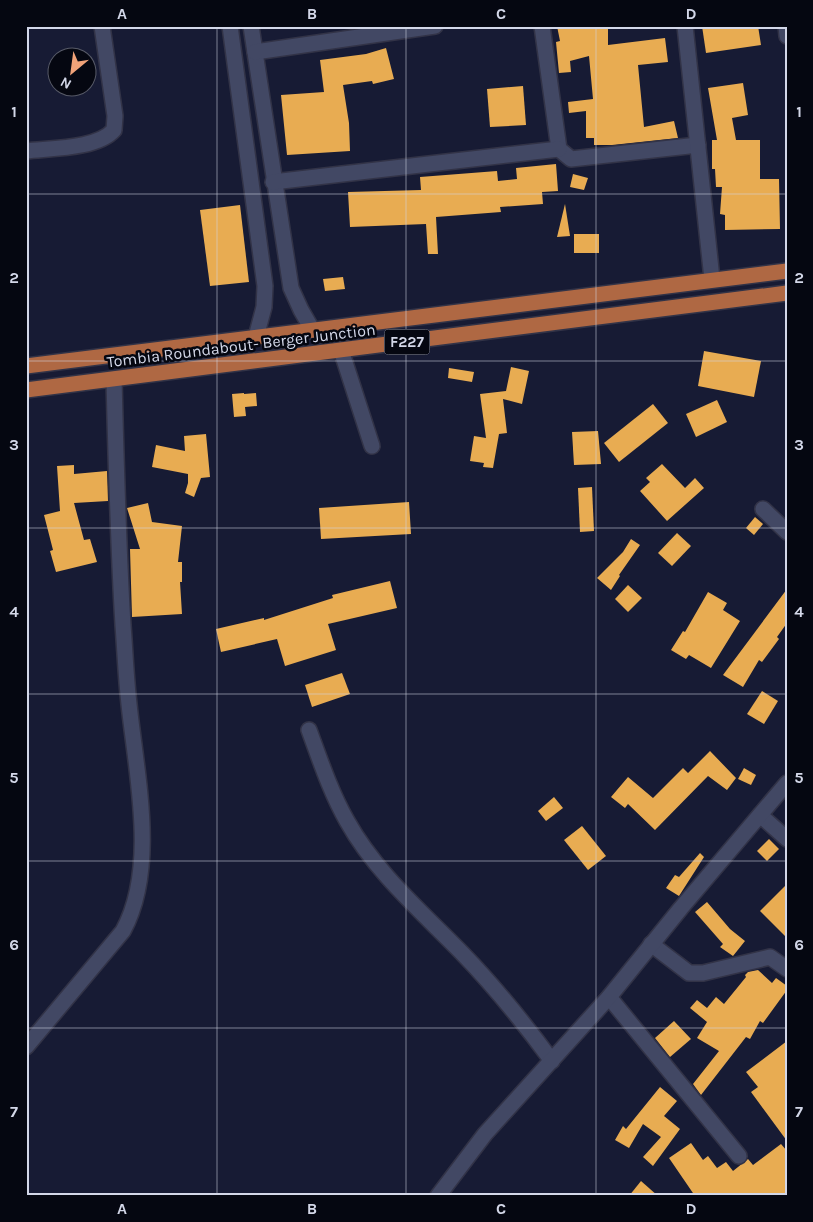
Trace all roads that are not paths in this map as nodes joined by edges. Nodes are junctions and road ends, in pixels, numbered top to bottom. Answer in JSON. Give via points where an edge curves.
{"nodes":[{"id":1,"x":102,"y":26,"type":"edge"},
{"id":2,"x":230,"y":26,"type":"edge"},
{"id":3,"x":252,"y":26,"type":"edge"},
{"id":4,"x":435,"y":26,"type":"edge"},
{"id":5,"x":542,"y":26,"type":"edge"},
{"id":6,"x":685,"y":26,"type":"edge"},
{"id":7,"x":786,"y":26,"type":"edge"},
{"id":8,"x":787,"y":33,"type":"edge"},
{"id":9,"x":255,"y":52,"type":"junction"},
{"id":10,"x":698,"y":145,"type":"junction"},
{"id":11,"x":559,"y":149,"type":"junction"},
{"id":12,"x":26,"y":151,"type":"edge"},
{"id":13,"x":273,"y":182,"type":"junction"},
{"id":14,"x":787,"y":271,"type":"edge"},
{"id":15,"x":712,"y":279,"type":"junction"},
{"id":16,"x":787,"y":293,"type":"edge"},
{"id":17,"x":314,"y":331,"type":"junction"},
{"id":18,"x":256,"y":337,"type":"junction"},
{"id":19,"x":341,"y":350,"type":"junction"},
{"id":20,"x":26,"y":366,"type":"edge"},
{"id":21,"x":114,"y":379,"type":"junction"},
{"id":22,"x":26,"y":390,"type":"edge"},
{"id":23,"x":372,"y":446,"type":"dead end"},
{"id":24,"x":763,"y":510,"type":"dead end"},
{"id":25,"x":787,"y":532,"type":"edge"},
{"id":26,"x":309,"y":730,"type":"dead end"},
{"id":27,"x":787,"y":783,"type":"edge"},
{"id":28,"x":760,"y":815,"type":"junction"},
{"id":29,"x":787,"y":839,"type":"edge"},
{"id":30,"x":651,"y":944,"type":"junction"},
{"id":31,"x":787,"y":969,"type":"edge"},
{"id":32,"x":609,"y":997,"type":"junction"},
{"id":33,"x":26,"y":1047,"type":"edge"},
{"id":34,"x":552,"y":1061,"type":"junction"},
{"id":35,"x":739,"y":1156,"type":"dead end"},
{"id":36,"x":438,"y":1196,"type":"edge"}],
"edges":[{"from":1,"to":12,"type":"street","via":[[115,116],[114,130],[108,137],[94,143]]},
{"from":2,"to":18,"type":"street","via":[[265,286],[264,307]]},
{"from":3,"to":9,"type":"street"},
{"from":4,"to":9,"type":"street"},
{"from":5,"to":11,"type":"street"},
{"from":6,"to":10,"type":"street"},
{"from":7,"to":8,"type":"street"},
{"from":9,"to":13,"type":"street"},
{"from":10,"to":11,"type":"street","via":[[571,159]]},
{"from":10,"to":15,"type":"street"},
{"from":11,"to":13,"type":"street"},
{"from":13,"to":17,"type":"street","via":[[291,288]]},
{"from":14,"to":15,"type":"main road","name":"Tombia Roundabout- Berger Junction","number":"F227"},
{"from":15,"to":17,"type":"main road","name":"Tombia Roundabout- Berger Junction","number":"F227"},
{"from":16,"to":19,"type":"main road","name":"Tombia Roundabout- Berger Junction","number":"F227"},
{"from":17,"to":18,"type":"main road","name":"Tombia Roundabout- Berger Junction","number":"F227"},
{"from":18,"to":20,"type":"main road","name":"Tombia Roundabout- Berger Junction","number":"F227"},
{"from":19,"to":21,"type":"main road","name":"Tombia Roundabout- Berger Junction","number":"F227"},
{"from":19,"to":23,"type":"street"},
{"from":21,"to":22,"type":"main road","name":"Tombia Roundabout- Berger Junction","number":"F227"},
{"from":21,"to":33,"type":"street","via":[[118,547],[128,703],[142,819],[141,860],[132,913],[123,931]]},
{"from":24,"to":25,"type":"street"},
{"from":26,"to":34,"type":"street","via":[[346,821],[362,844],[386,876],[517,1014]]},
{"from":27,"to":28,"type":"street"},
{"from":28,"to":29,"type":"street"},
{"from":28,"to":30,"type":"street"},
{"from":30,"to":31,"type":"street","via":[[689,973],[703,973],[770,957]]},
{"from":30,"to":32,"type":"street"},
{"from":32,"to":34,"type":"street"},
{"from":32,"to":35,"type":"street"},
{"from":34,"to":36,"type":"street","via":[[485,1134]]}]}
